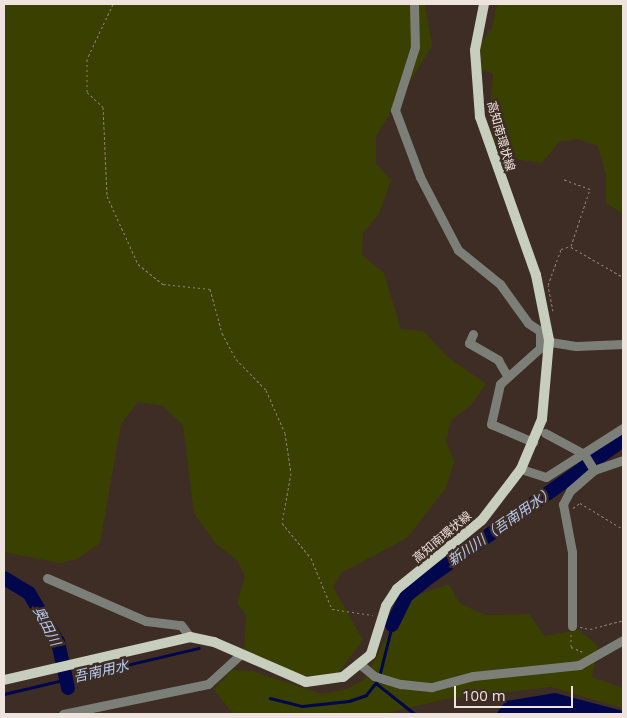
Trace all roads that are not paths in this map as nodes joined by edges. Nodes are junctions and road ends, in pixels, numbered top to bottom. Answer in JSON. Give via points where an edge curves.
{"nodes":[{"id":1,"x":414,"y":4,"type":"edge"},
{"id":2,"x":484,"y":4,"type":"edge"},
{"id":3,"x":473,"y":334,"type":"dead end"},
{"id":4,"x":545,"y":340,"type":"junction"},
{"id":5,"x":623,"y":344,"type":"edge"},
{"id":6,"x":506,"y":374,"type":"junction"},
{"id":7,"x":623,"y":428,"type":"edge"},
{"id":8,"x":545,"y":433,"type":"dead end"},
{"id":9,"x":533,"y":442,"type":"junction"},
{"id":10,"x":623,"y":460,"type":"edge"},
{"id":11,"x":589,"y":463,"type":"junction"},
{"id":12,"x":521,"y":469,"type":"junction"},
{"id":13,"x":47,"y":578,"type":"dead end"},
{"id":14,"x":572,"y":626,"type":"road end"},
{"id":15,"x":190,"y":637,"type":"junction"},
{"id":16,"x":623,"y":640,"type":"edge"},
{"id":17,"x":241,"y":654,"type":"junction"},
{"id":18,"x":361,"y":666,"type":"junction"},
{"id":19,"x":4,"y":680,"type":"edge"},
{"id":20,"x":63,"y":714,"type":"edge"}],
"edges":[{"from":1,"to":4,"type":"street","via":[[415,47],[396,98],[399,125],[458,250],[500,284],[528,323],[540,331]]},
{"from":2,"to":4,"type":"main road","name":"高知南環状線","via":[[476,50],[480,117],[536,275]]},
{"from":3,"to":6,"type":"street","via":[[469,343],[498,360]]},
{"from":4,"to":5,"type":"street","via":[[576,346]]},
{"from":4,"to":6,"type":"street","via":[[540,348]]},
{"from":4,"to":9,"type":"main road","name":"高知南環状線","via":[[548,389]]},
{"from":6,"to":9,"type":"street","via":[[491,424]]},
{"from":7,"to":11,"type":"street"},
{"from":8,"to":11,"type":"street"},
{"from":9,"to":12,"type":"main road","name":"高知南環状線"},
{"from":10,"to":11,"type":"street"},
{"from":11,"to":12,"type":"street","via":[[546,477]]},
{"from":11,"to":14,"type":"street","via":[[566,497],[564,514],[572,552]]},
{"from":12,"to":18,"type":"main road","name":"高知南環状線","via":[[482,520],[397,589],[383,616],[370,654]]},
{"from":13,"to":15,"type":"street","via":[[146,621],[182,625]]},
{"from":15,"to":17,"type":"main road"},
{"from":15,"to":19,"type":"main road"},
{"from":16,"to":18,"type":"street","via":[[579,666],[487,678],[473,676],[432,688],[383,679]]},
{"from":17,"to":18,"type":"main road","via":[[306,682],[325,682]]},
{"from":17,"to":20,"type":"street","via":[[208,684]]}]}
